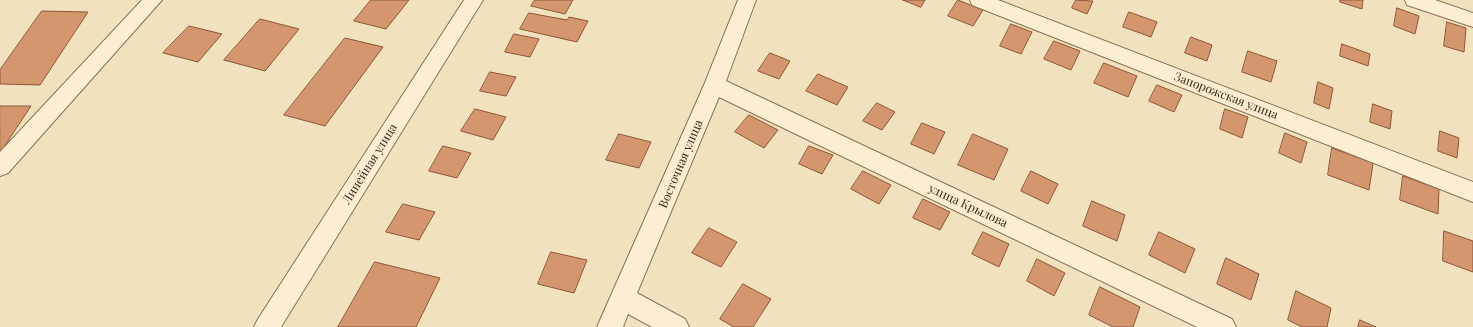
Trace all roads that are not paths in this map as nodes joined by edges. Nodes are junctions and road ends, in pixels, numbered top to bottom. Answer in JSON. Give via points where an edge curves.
{"nodes":[{"id":1,"x":153,"y":0,"type":"edge"},
{"id":2,"x":474,"y":0,"type":"edge"},
{"id":3,"x":747,"y":0,"type":"edge"},
{"id":4,"x":979,"y":0,"type":"edge"},
{"id":5,"x":1414,"y":0,"type":"edge"},
{"id":6,"x":1473,"y":20,"type":"edge"},
{"id":7,"x":714,"y":85,"type":"junction"},
{"id":8,"x":0,"y":167,"type":"edge"},
{"id":9,"x":1473,"y":192,"type":"edge"},
{"id":10,"x":624,"y":299,"type":"junction"},
{"id":11,"x":267,"y":327,"type":"edge"},
{"id":12,"x":610,"y":327,"type":"edge"},
{"id":13,"x":676,"y":327,"type":"edge"},
{"id":14,"x":1222,"y":327,"type":"edge"}],
"edges":[{"from":1,"to":8,"type":"street"},
{"from":2,"to":11,"type":"street","name":"Линейная улица"},
{"from":3,"to":7,"type":"street","name":"Восточная улица"},
{"from":4,"to":9,"type":"street","name":"Запорожская улица"},
{"from":5,"to":6,"type":"street"},
{"from":7,"to":10,"type":"street","name":"Восточная улица"},
{"from":7,"to":14,"type":"street","name":"улица Крылова"},
{"from":10,"to":12,"type":"street","name":"Восточная улица"},
{"from":10,"to":13,"type":"street"}]}
